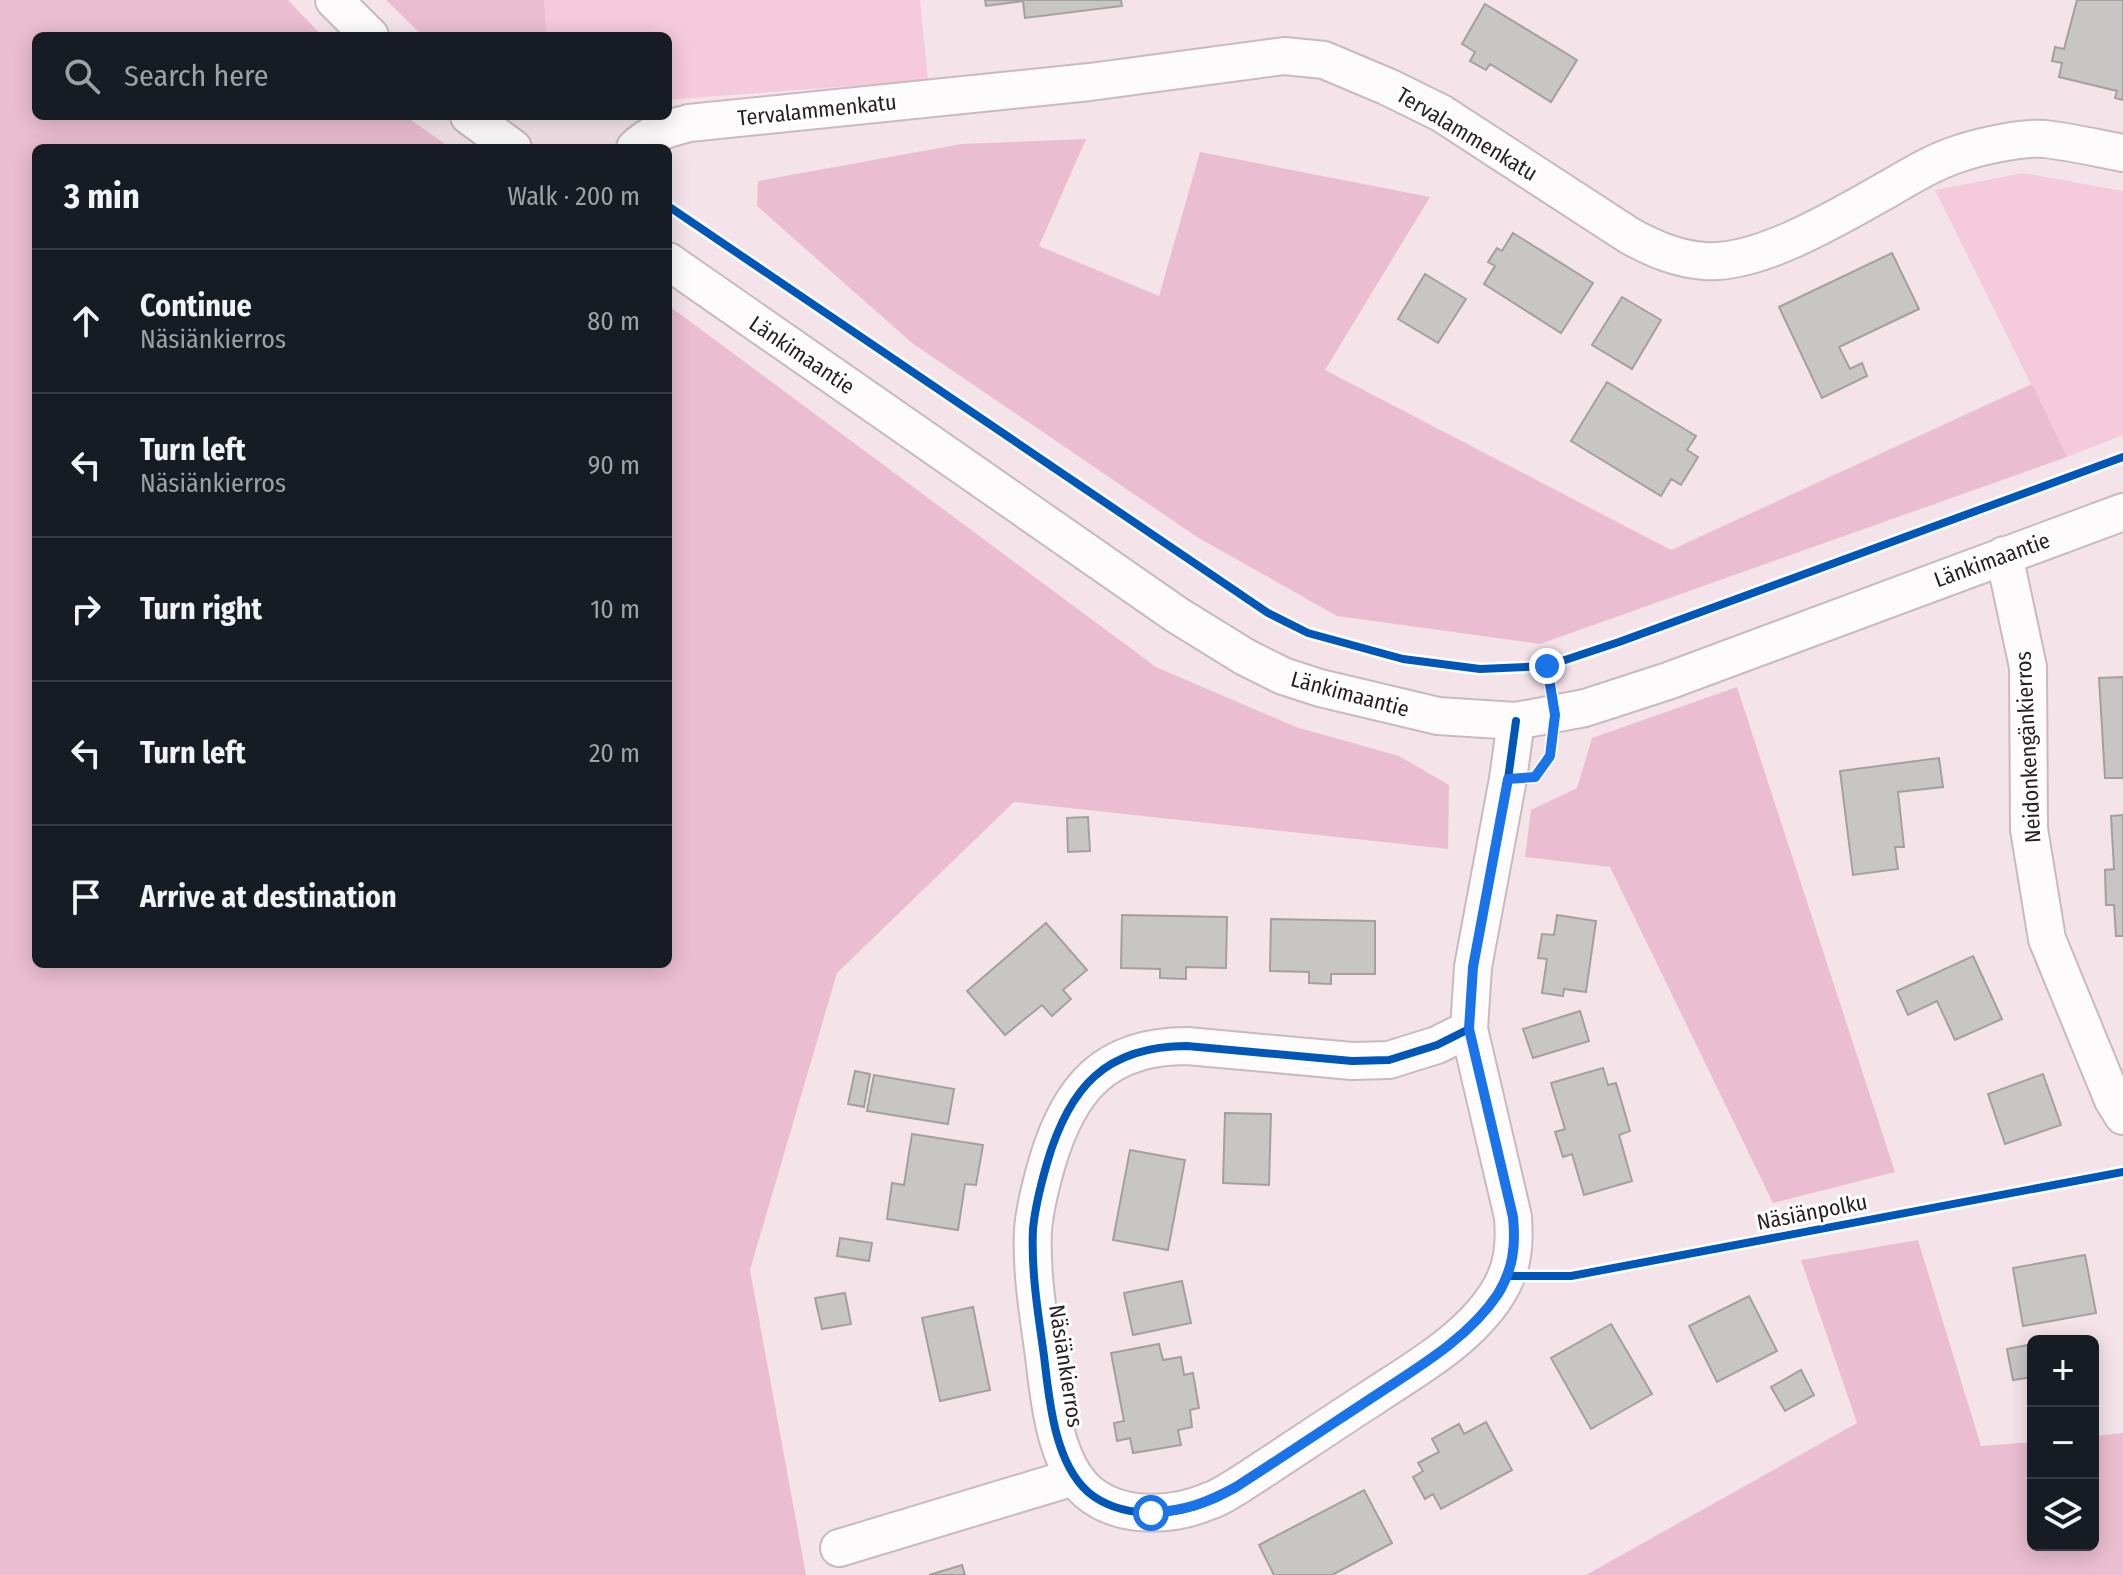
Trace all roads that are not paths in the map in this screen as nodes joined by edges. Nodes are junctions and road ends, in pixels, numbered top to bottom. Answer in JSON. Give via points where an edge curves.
{"nodes":[{"id":1,"x":334,"y":0,"type":"edge"},
{"id":2,"x":366,"y":32,"type":"edge"},
{"id":3,"x":474,"y":120,"type":"edge"},
{"id":4,"x":508,"y":144,"type":"edge"},
{"id":5,"x":639,"y":144,"type":"edge"},
{"id":6,"x":2123,"y":153,"type":"edge"},
{"id":7,"x":672,"y":264,"type":"edge"},
{"id":8,"x":2123,"y":512,"type":"edge"},
{"id":9,"x":2004,"y":555,"type":"junction"},
{"id":10,"x":1516,"y":721,"type":"junction"},
{"id":11,"x":1469,"y":1029,"type":"junction"},
{"id":12,"x":2123,"y":1116,"type":"edge"},
{"id":13,"x":1074,"y":1477,"type":"junction"},
{"id":14,"x":839,"y":1548,"type":"dead end"}],
"edges":[{"from":1,"to":2,"type":"street"},
{"from":3,"to":4,"type":"street"},
{"from":5,"to":6,"type":"street","name":"Tervalammenkatu","via":[[658,131],[689,123],[1090,82],[1284,56],[1324,60],[1441,113],[1656,250],[1706,262],[1762,252],[1960,153],[2042,139]]},
{"from":7,"to":10,"type":"street","name":"Länkimaantie","via":[[1245,657],[1295,680],[1423,713]]},
{"from":8,"to":9,"type":"street","name":"Länkimaantie"},
{"from":9,"to":10,"type":"street","name":"Länkimaantie","via":[[1668,681],[1585,708]]},
{"from":9,"to":12,"type":"street","name":"Neidonkengänkierros","via":[[2028,667],[2029,829],[2047,939]]},
{"from":10,"to":11,"type":"street","via":[[1473,967]]},
{"from":11,"to":13,"type":"street","via":[[1515,1239],[1507,1276],[1484,1313],[1414,1370],[1208,1502],[1180,1510],[1128,1511],[1088,1492]]},
{"from":11,"to":13,"type":"street","name":"Näsiänkierros","via":[[1389,1060],[1161,1046],[1118,1060],[1082,1088],[1054,1140],[1033,1226],[1033,1276],[1052,1416]]},
{"from":13,"to":14,"type":"street"}]}
